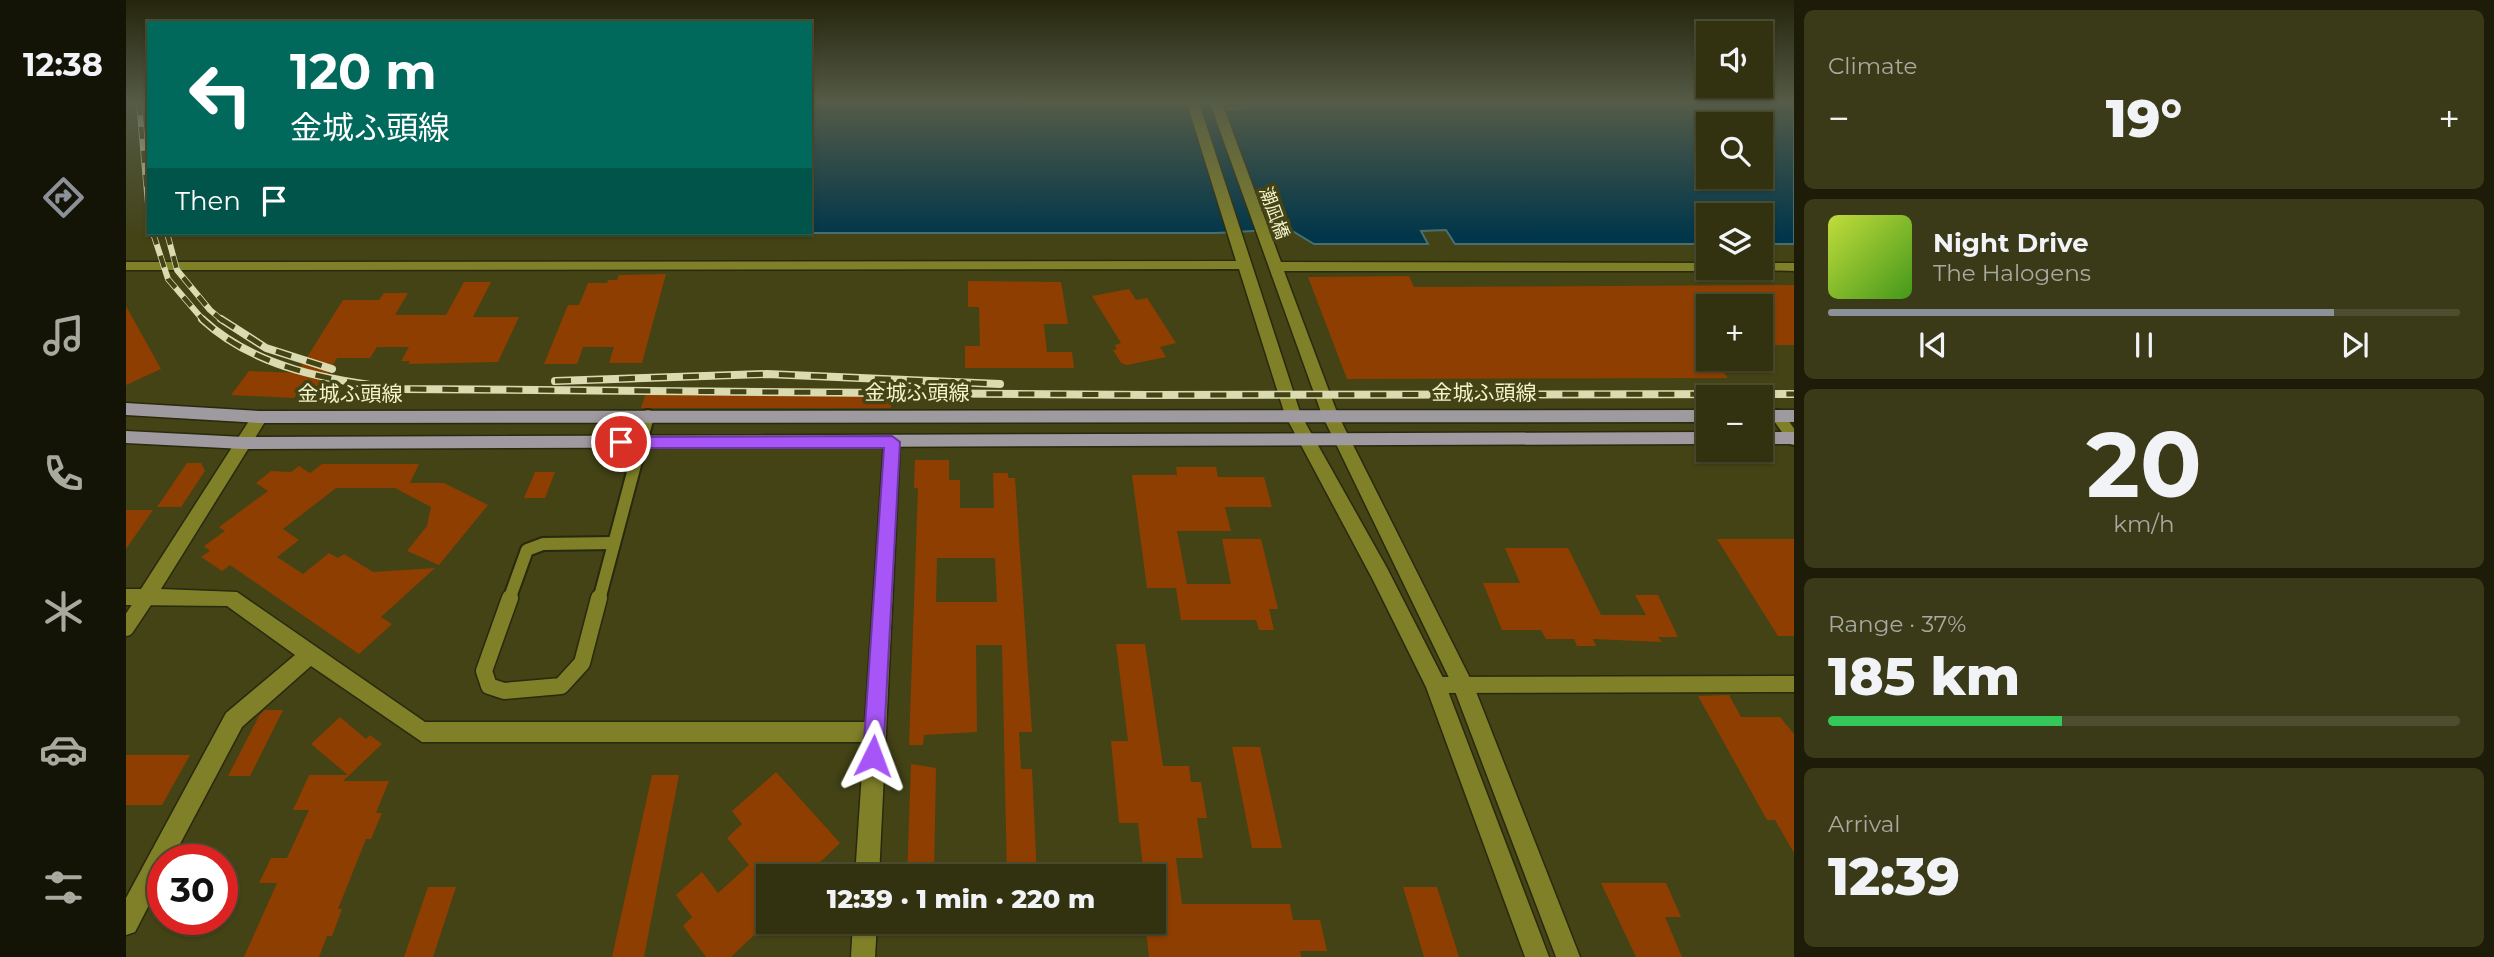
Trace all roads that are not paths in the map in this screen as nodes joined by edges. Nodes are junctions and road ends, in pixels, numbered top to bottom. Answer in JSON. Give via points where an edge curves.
{"nodes":[{"id":1,"x":1208,"y":148,"type":"edge"},
{"id":2,"x":1232,"y":148,"type":"edge"},
{"id":3,"x":1245,"y":260,"type":"junction"},
{"id":4,"x":1273,"y":261,"type":"junction"},
{"id":5,"x":126,"y":267,"type":"edge"},
{"id":6,"x":1696,"y":267,"type":"edge"},
{"id":7,"x":1773,"y":267,"type":"edge"},
{"id":8,"x":1794,"y":267,"type":"edge"},
{"id":9,"x":126,"y":409,"type":"edge"},
{"id":10,"x":1293,"y":415,"type":"junction"},
{"id":11,"x":1329,"y":415,"type":"junction"},
{"id":12,"x":648,"y":416,"type":"junction"},
{"id":13,"x":1696,"y":416,"type":"edge"},
{"id":14,"x":1786,"y":416,"type":"edge"},
{"id":15,"x":260,"y":417,"type":"junction"},
{"id":16,"x":126,"y":438,"type":"edge"},
{"id":17,"x":1696,"y":438,"type":"edge"},
{"id":18,"x":1773,"y":438,"type":"edge"},
{"id":19,"x":1794,"y":438,"type":"edge"},
{"id":20,"x":1307,"y":440,"type":"junction"},
{"id":21,"x":1342,"y":440,"type":"junction"},
{"id":22,"x":641,"y":442,"type":"junction"},
{"id":23,"x":892,"y":442,"type":"junction"},
{"id":24,"x":243,"y":443,"type":"junction"},
{"id":25,"x":614,"y":543,"type":"junction"},
{"id":26,"x":136,"y":597,"type":"edge"},
{"id":27,"x":126,"y":628,"type":"edge"},
{"id":28,"x":309,"y":656,"type":"junction"},
{"id":29,"x":1463,"y":684,"type":"junction"},
{"id":30,"x":1794,"y":684,"type":"edge"},
{"id":31,"x":1436,"y":685,"type":"junction"},
{"id":32,"x":874,"y":732,"type":"junction"},
{"id":33,"x":868,"y":864,"type":"edge"},
{"id":34,"x":126,"y":923,"type":"edge"},
{"id":35,"x":864,"y":934,"type":"edge"},
{"id":36,"x":863,"y":957,"type":"edge"},
{"id":37,"x":1537,"y":957,"type":"edge"},
{"id":38,"x":1569,"y":957,"type":"edge"}],
"edges":[{"from":1,"to":3,"type":"street","name":"潮凪橋"},
{"from":2,"to":4,"type":"street","name":"潮凪橋"},
{"from":3,"to":5,"type":"street"},
{"from":3,"to":10,"type":"street","name":"潮凪橋"},
{"from":4,"to":6,"type":"street"},
{"from":4,"to":11,"type":"street","name":"潮凪橋"},
{"from":7,"to":8,"type":"street"},
{"from":9,"to":15,"type":"main road","name":"金城ふ頭線"},
{"from":10,"to":11,"type":"main road","name":"金城ふ頭線"},
{"from":10,"to":12,"type":"main road","name":"金城ふ頭線"},
{"from":10,"to":20,"type":"street","name":"潮凪橋"},
{"from":11,"to":13,"type":"main road","name":"金城ふ頭線"},
{"from":11,"to":21,"type":"street","name":"潮凪橋"},
{"from":12,"to":15,"type":"main road","name":"金城ふ頭線"},
{"from":12,"to":22,"type":"lane"},
{"from":14,"to":19,"type":"lane"},
{"from":15,"to":24,"type":"street"},
{"from":16,"to":24,"type":"main road"},
{"from":17,"to":21,"type":"main road"},
{"from":18,"to":19,"type":"main road"},
{"from":20,"to":21,"type":"main road"},
{"from":20,"to":23,"type":"main road"},
{"from":20,"to":31,"type":"street","name":"潮凪橋"},
{"from":21,"to":29,"type":"street","name":"潮凪橋"},
{"from":22,"to":23,"type":"main road"},
{"from":22,"to":24,"type":"main road"},
{"from":22,"to":25,"type":"lane"},
{"from":23,"to":32,"type":"street"},
{"from":24,"to":26,"type":"street"},
{"from":25,"to":25,"type":"lane","via":[[582,663],[574,676],[561,687],[542,690],[489,687],[484,671],[527,550],[543,544]]},
{"from":26,"to":27,"type":"lane"},
{"from":26,"to":28,"type":"street","via":[[230,598]]},
{"from":28,"to":32,"type":"street","via":[[422,732]]},
{"from":28,"to":34,"type":"street","via":[[234,720]]},
{"from":29,"to":30,"type":"lane"},
{"from":29,"to":31,"type":"lane"},
{"from":29,"to":38,"type":"street","name":"潮凪橋"},
{"from":31,"to":37,"type":"street","name":"潮凪橋"},
{"from":32,"to":33,"type":"street"},
{"from":35,"to":36,"type":"street"}]}
